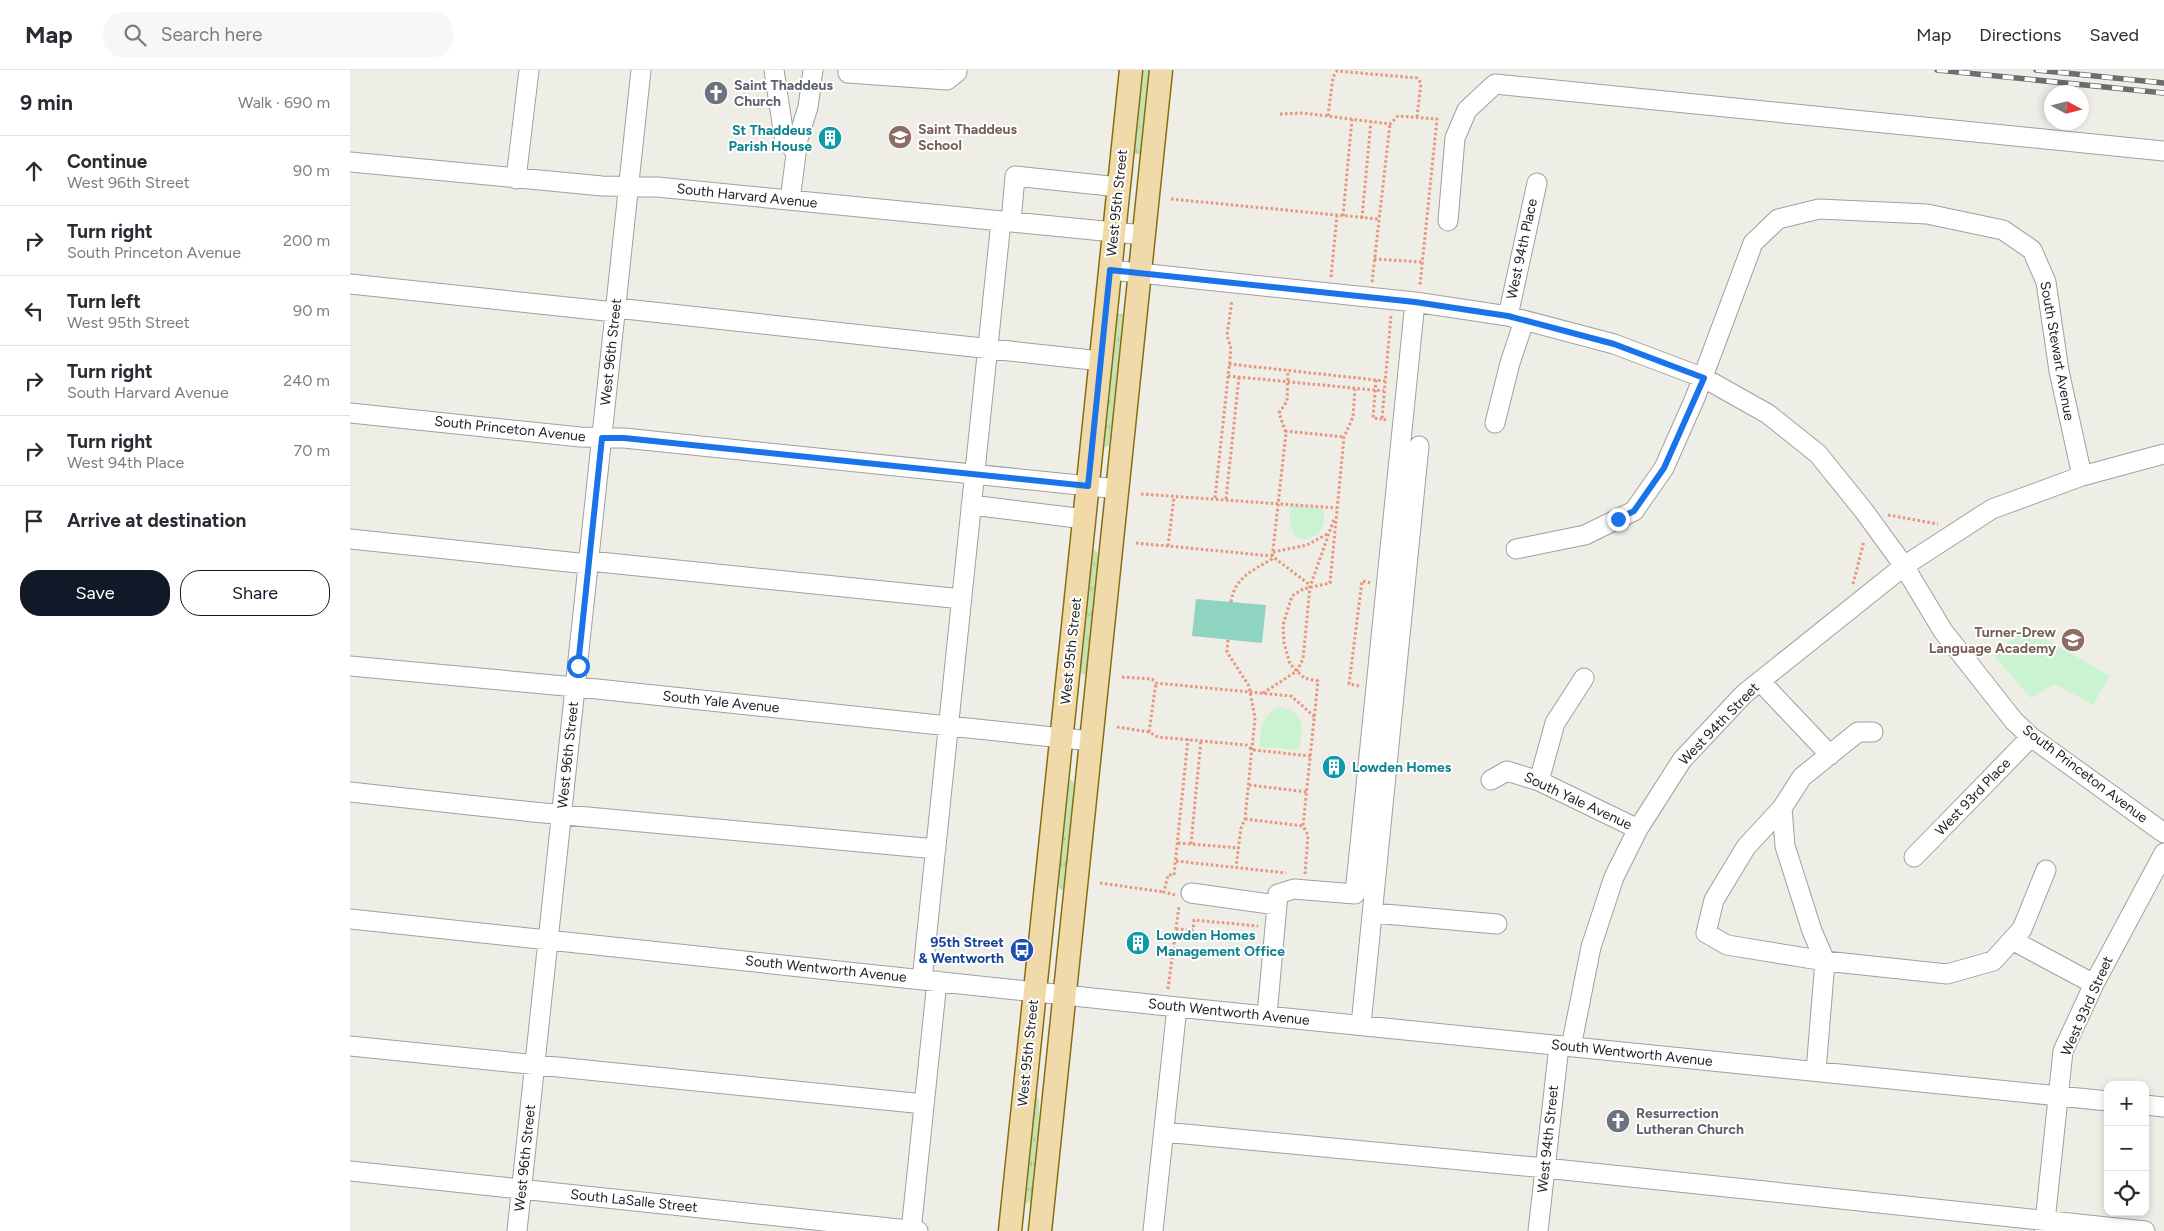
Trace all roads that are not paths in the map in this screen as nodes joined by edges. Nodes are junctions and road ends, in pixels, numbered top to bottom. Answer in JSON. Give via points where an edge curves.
{"nodes":[{"id":1,"x":529,"y":70,"type":"edge"},
{"id":2,"x":641,"y":70,"type":"edge"},
{"id":3,"x":774,"y":70,"type":"edge"},
{"id":4,"x":813,"y":70,"type":"edge"},
{"id":5,"x":848,"y":70,"type":"edge"},
{"id":6,"x":957,"y":70,"type":"edge"},
{"id":7,"x":1131,"y":70,"type":"edge"},
{"id":8,"x":1161,"y":70,"type":"edge"},
{"id":9,"x":2164,"y":151,"type":"edge"},
{"id":10,"x":796,"y":153,"type":"junction"},
{"id":11,"x":350,"y":162,"type":"edge"},
{"id":12,"x":516,"y":179,"type":"junction"},
{"id":13,"x":1537,"y":182,"type":"dead end"},
{"id":14,"x":628,"y":187,"type":"junction"},
{"id":15,"x":1119,"y":187,"type":"junction"},
{"id":16,"x":790,"y":200,"type":"junction"},
{"id":17,"x":1006,"y":221,"type":"junction"},
{"id":18,"x":1448,"y":221,"type":"dead end"},
{"id":19,"x":1114,"y":232,"type":"junction"},
{"id":20,"x":1144,"y":235,"type":"junction"},
{"id":21,"x":1110,"y":270,"type":"junction"},
{"id":22,"x":1140,"y":273,"type":"junction"},
{"id":23,"x":350,"y":284,"type":"edge"},
{"id":24,"x":1417,"y":295,"type":"junction"},
{"id":25,"x":616,"y":310,"type":"junction"},
{"id":26,"x":1516,"y":318,"type":"junction"},
{"id":27,"x":988,"y":348,"type":"junction"},
{"id":28,"x":1101,"y":360,"type":"junction"},
{"id":29,"x":1704,"y":378,"type":"junction"},
{"id":30,"x":350,"y":413,"type":"edge"},
{"id":31,"x":1495,"y":423,"type":"dead end"},
{"id":32,"x":602,"y":438,"type":"junction"},
{"id":33,"x":1420,"y":446,"type":"dead end"},
{"id":34,"x":2164,"y":454,"type":"edge"},
{"id":35,"x":974,"y":475,"type":"junction"},
{"id":36,"x":2082,"y":476,"type":"junction"},
{"id":37,"x":1088,"y":486,"type":"junction"},
{"id":38,"x":1118,"y":489,"type":"junction"},
{"id":39,"x":971,"y":505,"type":"junction"},
{"id":40,"x":1085,"y":519,"type":"junction"},
{"id":41,"x":350,"y":539,"type":"edge"},
{"id":42,"x":1516,"y":548,"type":"dead end"},
{"id":43,"x":589,"y":562,"type":"junction"},
{"id":44,"x":1904,"y":566,"type":"junction"},
{"id":45,"x":962,"y":599,"type":"junction"},
{"id":46,"x":350,"y":666,"type":"edge"},
{"id":47,"x":1584,"y":678,"type":"dead end"},
{"id":48,"x":1760,"y":681,"type":"junction"},
{"id":49,"x":575,"y":688,"type":"junction"},
{"id":50,"x":948,"y":727,"type":"junction"},
{"id":51,"x":1873,"y":732,"type":"dead end"},
{"id":52,"x":2031,"y":737,"type":"junction"},
{"id":53,"x":1062,"y":738,"type":"junction"},
{"id":54,"x":1091,"y":742,"type":"junction"},
{"id":55,"x":1830,"y":755,"type":"junction"},
{"id":56,"x":1492,"y":780,"type":"dead end"},
{"id":57,"x":1539,"y":781,"type":"junction"},
{"id":58,"x":350,"y":792,"type":"edge"},
{"id":59,"x":1782,"y":808,"type":"junction"},
{"id":60,"x":562,"y":814,"type":"junction"},
{"id":61,"x":1638,"y":829,"type":"junction"},
{"id":62,"x":2164,"y":833,"type":"edge"},
{"id":63,"x":936,"y":849,"type":"junction"},
{"id":64,"x":2164,"y":853,"type":"edge"},
{"id":65,"x":1914,"y":857,"type":"dead end"},
{"id":66,"x":2046,"y":870,"type":"dead end"},
{"id":67,"x":1184,"y":898,"type":"road end"},
{"id":68,"x":1277,"y":905,"type":"junction"},
{"id":69,"x":1373,"y":913,"type":"junction"},
{"id":70,"x":350,"y":919,"type":"edge"},
{"id":71,"x":1497,"y":924,"type":"dead end"},
{"id":72,"x":548,"y":940,"type":"junction"},
{"id":73,"x":2012,"y":940,"type":"junction"},
{"id":74,"x":1825,"y":961,"type":"junction"},
{"id":75,"x":930,"y":980,"type":"junction"},
{"id":76,"x":2094,"y":984,"type":"junction"},
{"id":77,"x":1034,"y":992,"type":"junction"},
{"id":78,"x":1064,"y":995,"type":"junction"},
{"id":79,"x":1172,"y":999,"type":"junction"},
{"id":80,"x":1267,"y":1016,"type":"junction"},
{"id":81,"x":1361,"y":1025,"type":"junction"},
{"id":82,"x":350,"y":1046,"type":"edge"},
{"id":83,"x":1565,"y":1047,"type":"junction"},
{"id":84,"x":535,"y":1066,"type":"junction"},
{"id":85,"x":1816,"y":1071,"type":"junction"},
{"id":86,"x":2058,"y":1096,"type":"junction"},
{"id":87,"x":2104,"y":1101,"type":"edge"},
{"id":88,"x":924,"y":1104,"type":"junction"},
{"id":89,"x":2149,"y":1105,"type":"edge"},
{"id":90,"x":2164,"y":1107,"type":"edge"},
{"id":91,"x":1164,"y":1132,"type":"junction"},
{"id":92,"x":1545,"y":1168,"type":"junction"},
{"id":93,"x":350,"y":1171,"type":"edge"},
{"id":94,"x":522,"y":1189,"type":"junction"},
{"id":95,"x":2045,"y":1226,"type":"edge"},
{"id":96,"x":517,"y":1231,"type":"edge"},
{"id":97,"x":913,"y":1231,"type":"edge"},
{"id":98,"x":1010,"y":1231,"type":"edge"},
{"id":99,"x":1040,"y":1231,"type":"edge"},
{"id":100,"x":1153,"y":1231,"type":"edge"},
{"id":101,"x":1538,"y":1231,"type":"edge"},
{"id":102,"x":2145,"y":1231,"type":"edge"}],
"edges":[{"from":1,"to":12,"type":"street"},
{"from":2,"to":14,"type":"street","name":"West 96th Street"},
{"from":3,"to":10,"type":"street","via":[[784,136]]},
{"from":4,"to":10,"type":"street","via":[[808,107]]},
{"from":5,"to":6,"type":"street","via":[[848,73],[947,80]]},
{"from":7,"to":15,"type":"main road","name":"West 95th Street"},
{"from":8,"to":20,"type":"main road"},
{"from":9,"to":18,"type":"street","via":[[1495,84],[1467,110],[1455,138]]},
{"from":10,"to":16,"type":"street"},
{"from":11,"to":12,"type":"street","name":"South Harvard Avenue"},
{"from":12,"to":14,"type":"street","name":"South Harvard Avenue"},
{"from":13,"to":26,"type":"street","name":"West 94th Place"},
{"from":14,"to":16,"type":"street","name":"South Harvard Avenue"},
{"from":14,"to":25,"type":"street","name":"West 96th Street"},
{"from":15,"to":17,"type":"street","via":[[1015,176]]},
{"from":15,"to":19,"type":"main road","name":"West 95th Street"},
{"from":16,"to":17,"type":"street","name":"South Harvard Avenue"},
{"from":17,"to":19,"type":"street","name":"South Harvard Avenue"},
{"from":17,"to":27,"type":"street"},
{"from":19,"to":20,"type":"street","name":"South Harvard Avenue"},
{"from":19,"to":21,"type":"main road","name":"West 95th Street"},
{"from":20,"to":22,"type":"main road"},
{"from":21,"to":22,"type":"street"},
{"from":21,"to":28,"type":"main road","name":"West 95th Street"},
{"from":22,"to":24,"type":"street"},
{"from":22,"to":38,"type":"main road"},
{"from":23,"to":25,"type":"street"},
{"from":24,"to":26,"type":"street"},
{"from":24,"to":68,"type":"street","via":[[1356,894],[1294,889],[1278,894]]},
{"from":25,"to":27,"type":"street"},
{"from":25,"to":32,"type":"street","name":"West 96th Street"},
{"from":26,"to":29,"type":"street","via":[[1614,344]]},
{"from":26,"to":31,"type":"street","name":"West 94th Place","via":[[1510,364]]},
{"from":27,"to":28,"type":"street"},
{"from":27,"to":35,"type":"street"},
{"from":28,"to":37,"type":"main road","name":"West 95th Street"},
{"from":29,"to":36,"type":"street","name":"South Stewart Avenue","via":[[1753,243],[1778,218],[1818,209],[1927,214],[2003,230],[2032,250],[2046,282],[2059,371]]},
{"from":29,"to":42,"type":"street","via":[[1664,468],[1634,511],[1585,534]]},
{"from":29,"to":44,"type":"street","via":[[1768,414],[1818,454]]},
{"from":30,"to":32,"type":"street","name":"South Princeton Avenue"},
{"from":32,"to":35,"type":"street","name":"South Princeton Avenue"},
{"from":32,"to":43,"type":"street","name":"West 96th Street"},
{"from":33,"to":69,"type":"street"},
{"from":34,"to":36,"type":"street"},
{"from":35,"to":37,"type":"street","name":"South Princeton Avenue"},
{"from":35,"to":39,"type":"street"},
{"from":36,"to":44,"type":"street","via":[[1992,509]]},
{"from":37,"to":38,"type":"street","name":"South Princeton Avenue"},
{"from":37,"to":40,"type":"main road","name":"West 95th Street"},
{"from":38,"to":54,"type":"main road"},
{"from":39,"to":40,"type":"street"},
{"from":39,"to":45,"type":"street"},
{"from":40,"to":53,"type":"main road","name":"West 95th Street"},
{"from":41,"to":43,"type":"street"},
{"from":43,"to":45,"type":"street"},
{"from":43,"to":49,"type":"street","name":"West 96th Street"},
{"from":44,"to":48,"type":"street","name":"West 94th Street"},
{"from":44,"to":52,"type":"street","name":"South Princeton Avenue","via":[[1943,630],[2014,721]]},
{"from":45,"to":50,"type":"street"},
{"from":46,"to":49,"type":"street","name":"South Yale Avenue"},
{"from":47,"to":57,"type":"street","via":[[1554,723]]},
{"from":48,"to":55,"type":"street"},
{"from":48,"to":61,"type":"street","name":"West 94th Street","via":[[1682,760]]},
{"from":49,"to":50,"type":"street","name":"South Yale Avenue"},
{"from":49,"to":60,"type":"street","name":"West 96th Street"},
{"from":50,"to":53,"type":"street","name":"South Yale Avenue"},
{"from":50,"to":63,"type":"street"},
{"from":51,"to":55,"type":"street","via":[[1858,732]]},
{"from":52,"to":62,"type":"street","name":"South Princeton Avenue"},
{"from":52,"to":65,"type":"street","name":"West 93rd Place"},
{"from":53,"to":54,"type":"street","name":"South Yale Avenue"},
{"from":53,"to":77,"type":"main road","name":"West 95th Street"},
{"from":54,"to":78,"type":"main road"},
{"from":55,"to":59,"type":"street","via":[[1802,777]]},
{"from":56,"to":57,"type":"street","name":"South Yale Avenue","via":[[1508,770]]},
{"from":57,"to":61,"type":"street","name":"South Yale Avenue"},
{"from":58,"to":60,"type":"street"},
{"from":59,"to":74,"type":"street","via":[[1785,846]]},
{"from":59,"to":74,"type":"street","via":[[1742,854],[1714,900],[1706,933],[1727,945]]},
{"from":60,"to":63,"type":"street"},
{"from":60,"to":72,"type":"street","name":"West 96th Street"},
{"from":61,"to":83,"type":"street","name":"West 94th Street","via":[[1614,877],[1591,947]]},
{"from":63,"to":75,"type":"street"},
{"from":64,"to":76,"type":"street","name":"West 93rd Street"},
{"from":66,"to":73,"type":"street","via":[[2022,928]]},
{"from":67,"to":68,"type":"street"},
{"from":68,"to":80,"type":"street"},
{"from":69,"to":71,"type":"street"},
{"from":69,"to":81,"type":"street"},
{"from":70,"to":72,"type":"street","name":"South Wentworth Avenue"},
{"from":72,"to":75,"type":"street","name":"South Wentworth Avenue"},
{"from":72,"to":84,"type":"street","name":"West 96th Street"},
{"from":73,"to":74,"type":"street","via":[[1993,961],[1947,974]]},
{"from":73,"to":76,"type":"street"},
{"from":74,"to":85,"type":"street"},
{"from":75,"to":77,"type":"street","name":"South Wentworth Avenue"},
{"from":75,"to":88,"type":"street"},
{"from":76,"to":86,"type":"street","name":"West 93rd Street","via":[[2063,1051]]},
{"from":77,"to":78,"type":"street","name":"South Wentworth Avenue"},
{"from":77,"to":98,"type":"main road","name":"West 95th Street"},
{"from":78,"to":79,"type":"street","name":"South Wentworth Avenue"},
{"from":78,"to":99,"type":"main road"},
{"from":79,"to":80,"type":"street","name":"South Wentworth Avenue"},
{"from":79,"to":91,"type":"street"},
{"from":80,"to":81,"type":"street","name":"South Wentworth Avenue"},
{"from":81,"to":83,"type":"street","name":"South Wentworth Avenue"},
{"from":82,"to":84,"type":"street"},
{"from":83,"to":85,"type":"street","name":"South Wentworth Avenue"},
{"from":83,"to":92,"type":"street","name":"West 94th Street"},
{"from":84,"to":88,"type":"street"},
{"from":84,"to":94,"type":"street","name":"West 96th Street"},
{"from":85,"to":86,"type":"street","name":"South Wentworth Avenue"},
{"from":86,"to":87,"type":"street","name":"South Wentworth Avenue"},
{"from":86,"to":95,"type":"street","name":"West 93rd Street"},
{"from":88,"to":97,"type":"street"},
{"from":89,"to":90,"type":"street"},
{"from":91,"to":92,"type":"street"},
{"from":91,"to":100,"type":"street"},
{"from":92,"to":95,"type":"street"},
{"from":92,"to":101,"type":"street","name":"West 94th Street"},
{"from":93,"to":94,"type":"street","name":"South LaSalle Street"},
{"from":94,"to":96,"type":"street","name":"West 96th Street"},
{"from":94,"to":97,"type":"street","name":"South LaSalle Street"},
{"from":95,"to":102,"type":"street"}]}
